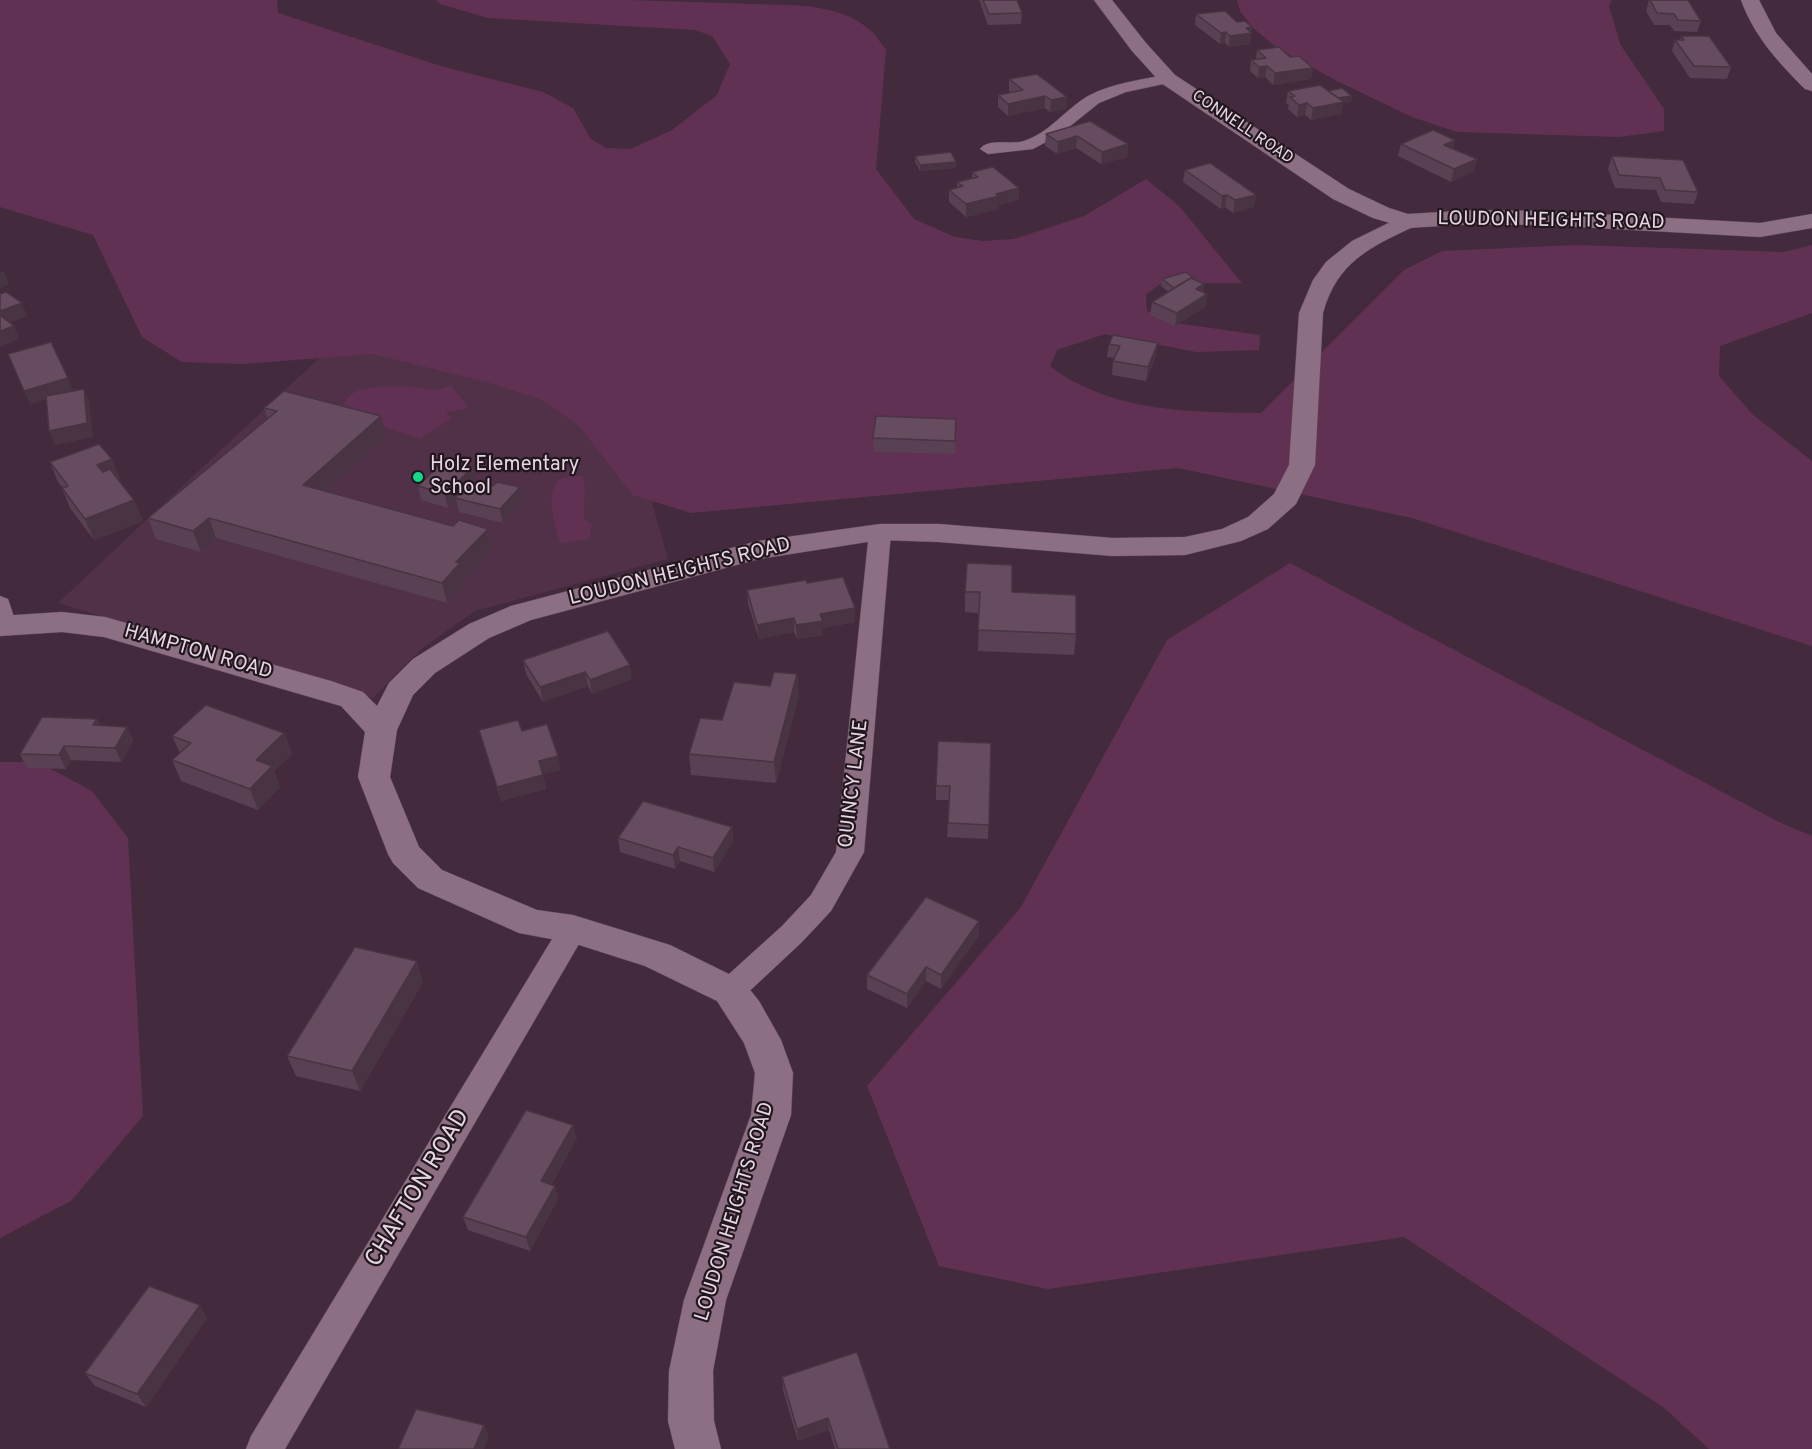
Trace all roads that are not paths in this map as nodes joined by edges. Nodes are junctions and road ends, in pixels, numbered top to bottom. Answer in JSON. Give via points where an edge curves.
{"nodes":[{"id":1,"x":1103,"y":0,"type":"edge"},
{"id":2,"x":1750,"y":0,"type":"edge"},
{"id":3,"x":1168,"y":79,"type":"junction"},
{"id":4,"x":1812,"y":85,"type":"edge"},
{"id":5,"x":988,"y":150,"type":"dead end"},
{"id":6,"x":1407,"y":221,"type":"junction"},
{"id":7,"x":1812,"y":221,"type":"edge"},
{"id":8,"x":880,"y":532,"type":"junction"},
{"id":9,"x":2,"y":619,"type":"edge"},
{"id":10,"x":381,"y":730,"type":"junction"},
{"id":11,"x":573,"y":929,"type":"junction"},
{"id":12,"x":730,"y":991,"type":"junction"},
{"id":13,"x":264,"y":1449,"type":"edge"},
{"id":14,"x":698,"y":1449,"type":"edge"}],
"edges":[{"from":1,"to":3,"type":"main road","name":"CONNELL ROAD"},
{"from":2,"to":4,"type":"main road","via":[[1762,29]]},
{"from":3,"to":5,"type":"street","via":[[1122,88],[1093,100],[1053,132],[1027,146]]},
{"from":3,"to":6,"type":"main road","name":"CONNELL ROAD","via":[[1341,194]]},
{"from":6,"to":7,"type":"main road","name":"LOUDON HEIGHTS ROAD","via":[[1520,218],[1760,230]]},
{"from":6,"to":8,"type":"street","name":"LOUDON HEIGHTS ROAD","via":[[1366,240],[1329,269],[1314,295],[1302,465],[1286,498],[1258,523],[1231,536],[1185,546],[1113,547]]},
{"from":8,"to":10,"type":"street","name":"LOUDON HEIGHTS ROAD","via":[[758,550],[521,613],[479,631],[424,666],[400,690]]},
{"from":8,"to":12,"type":"street","name":"QUINCY LANE","via":[[850,852],[821,903]]},
{"from":9,"to":10,"type":"street","name":"HAMPTON ROAD","via":[[105,627],[320,688],[352,699]]},
{"from":10,"to":11,"type":"street","name":"LOUDON HEIGHTS ROAD","via":[[374,777],[405,854],[430,879],[532,923]]},
{"from":11,"to":12,"type":"street","name":"LOUDON HEIGHTS ROAD","via":[[657,955]]},
{"from":11,"to":13,"type":"street","name":"CHAFTON ROAD"},
{"from":12,"to":14,"type":"street","name":"LOUDON HEIGHTS ROAD","via":[[762,1040],[774,1073],[771,1115],[705,1300],[691,1371],[691,1420]]}]}
